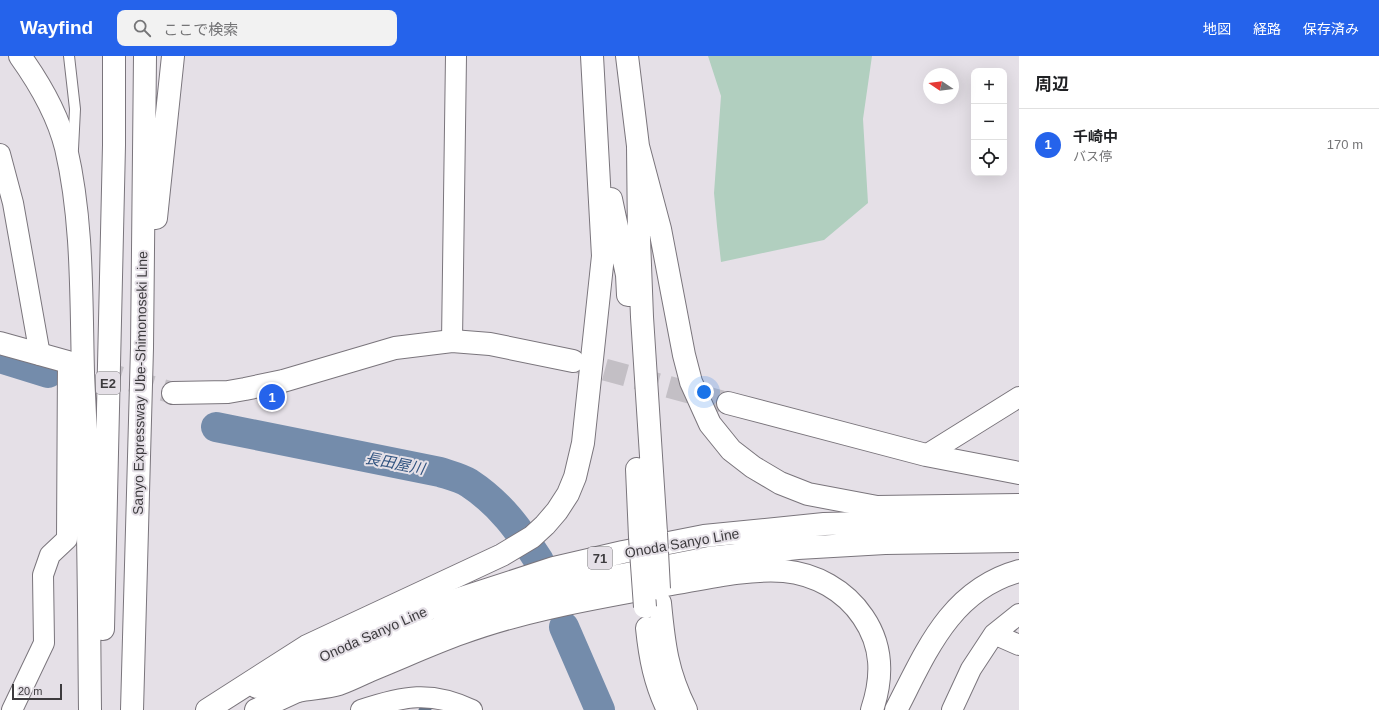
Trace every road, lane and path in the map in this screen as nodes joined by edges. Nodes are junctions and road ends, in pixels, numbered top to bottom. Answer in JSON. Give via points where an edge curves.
{"nodes":[{"id":1,"x":20,"y":56,"type":"edge"},
{"id":2,"x":69,"y":56,"type":"edge"},
{"id":3,"x":114,"y":56,"type":"edge"},
{"id":4,"x":145,"y":56,"type":"edge"},
{"id":5,"x":174,"y":56,"type":"edge"},
{"id":6,"x":456,"y":56,"type":"edge"},
{"id":7,"x":592,"y":56,"type":"edge"},
{"id":8,"x":626,"y":56,"type":"edge"},
{"id":9,"x":596,"y":133,"type":"junction"},
{"id":10,"x":638,"y":146,"type":"junction"},
{"id":11,"x":0,"y":154,"type":"edge"},
{"id":12,"x":72,"y":181,"type":"junction"},
{"id":13,"x":452,"y":341,"type":"junction"},
{"id":14,"x":0,"y":343,"type":"edge"},
{"id":15,"x":142,"y":348,"type":"junction"},
{"id":16,"x":40,"y":355,"type":"junction"},
{"id":17,"x":573,"y":361,"type":"tunnel mouth"},
{"id":18,"x":68,"y":362,"type":"joint"},
{"id":19,"x":173,"y":393,"type":"tunnel mouth"},
{"id":20,"x":1019,"y":397,"type":"edge"},
{"id":21,"x":728,"y":403,"type":"tunnel mouth"},
{"id":22,"x":926,"y":455,"type":"junction"},
{"id":23,"x":1019,"y":473,"type":"edge"},
{"id":24,"x":1019,"y":505,"type":"edge"},
{"id":25,"x":1019,"y":519,"type":"edge"},
{"id":26,"x":648,"y":535,"type":"junction"},
{"id":27,"x":1019,"y":541,"type":"edge"},
{"id":28,"x":1019,"y":570,"type":"edge"},
{"id":29,"x":653,"y":605,"type":"junction"},
{"id":30,"x":1019,"y":614,"type":"edge"},
{"id":31,"x":994,"y":634,"type":"junction"},
{"id":32,"x":1019,"y":645,"type":"edge"},
{"id":33,"x":297,"y":691,"type":"junction"},
{"id":34,"x":132,"y":707,"type":"edge"},
{"id":35,"x":12,"y":710,"type":"edge"},
{"id":36,"x":90,"y":710,"type":"edge"},
{"id":37,"x":101,"y":710,"type":"edge"},
{"id":38,"x":207,"y":710,"type":"edge"},
{"id":39,"x":256,"y":710,"type":"edge"},
{"id":40,"x":361,"y":710,"type":"edge"},
{"id":41,"x":472,"y":710,"type":"edge"},
{"id":42,"x":668,"y":710,"type":"edge"},
{"id":43,"x":686,"y":710,"type":"edge"},
{"id":44,"x":872,"y":710,"type":"edge"},
{"id":45,"x":896,"y":710,"type":"edge"},
{"id":46,"x":952,"y":710,"type":"edge"}],
"edges":[{"from":1,"to":12,"type":"main road","via":[[41,88],[54,116],[65,147]]},
{"from":2,"to":12,"type":"lane","via":[[75,109]]},
{"from":3,"to":37,"type":"main road","number":"E2"},
{"from":4,"to":15,"type":"main road","name":"Sanyo Expressway Ube-Shimonoseki Line","number":"E2"},
{"from":5,"to":15,"type":"main road"},
{"from":6,"to":13,"type":"street"},
{"from":7,"to":9,"type":"main road"},
{"from":8,"to":10,"type":"main road"},
{"from":9,"to":26,"type":"main road","via":[[627,275]]},
{"from":9,"to":38,"type":"main road","via":[[603,256],[586,421],[575,477],[557,511],[532,537],[502,555],[307,646]]},
{"from":10,"to":24,"type":"main road","via":[[660,229],[691,382],[710,424],[731,450],[753,468],[780,483],[808,494],[877,506]]},
{"from":10,"to":26,"type":"main road"},
{"from":11,"to":16,"type":"street","via":[[13,203]]},
{"from":12,"to":36,"type":"main road","via":[[80,266]]},
{"from":13,"to":17,"type":"main road","via":[[490,344]]},
{"from":13,"to":19,"type":"main road","via":[[395,348],[283,381],[245,389],[228,392]]},
{"from":14,"to":16,"type":"main road"},
{"from":15,"to":34,"type":"main road","name":"Sanyo Expressway Ube-Shimonoseki Line","number":"E2"},
{"from":16,"to":18,"type":"main road"},
{"from":18,"to":35,"type":"street","via":[[67,539],[50,555],[43,574],[44,643]]},
{"from":20,"to":22,"type":"street"},
{"from":21,"to":22,"type":"main road"},
{"from":22,"to":23,"type":"main road"},
{"from":25,"to":38,"type":"main road","name":"Onoda Sanyo Line","number":"71","via":[[824,524],[704,536],[554,568],[431,608],[358,639]]},
{"from":26,"to":29,"type":"main road","bridge":true},
{"from":27,"to":33,"type":"main road","name":"Onoda Sanyo Line","number":"71","via":[[885,543],[798,548],[709,558],[599,579],[556,588],[499,605],[397,645]]},
{"from":28,"to":45,"type":"main road","via":[[993,580],[960,604],[943,624]]},
{"from":29,"to":42,"type":"main road","via":[[653,670]]},
{"from":29,"to":43,"type":"main road","via":[[674,684]]},
{"from":30,"to":31,"type":"street"},
{"from":31,"to":32,"type":"street"},
{"from":31,"to":46,"type":"street","via":[[971,669]]},
{"from":33,"to":39,"type":"main road","name":"Onoda Sanyo Line","number":"71"},
{"from":33,"to":44,"type":"main road","via":[[337,684],[462,633],[518,615],[705,578],[761,570],[784,571],[820,580],[847,599],[860,612],[874,636],[880,666]]},
{"from":40,"to":41,"type":"street","via":[[405,697],[446,700]]}]}
